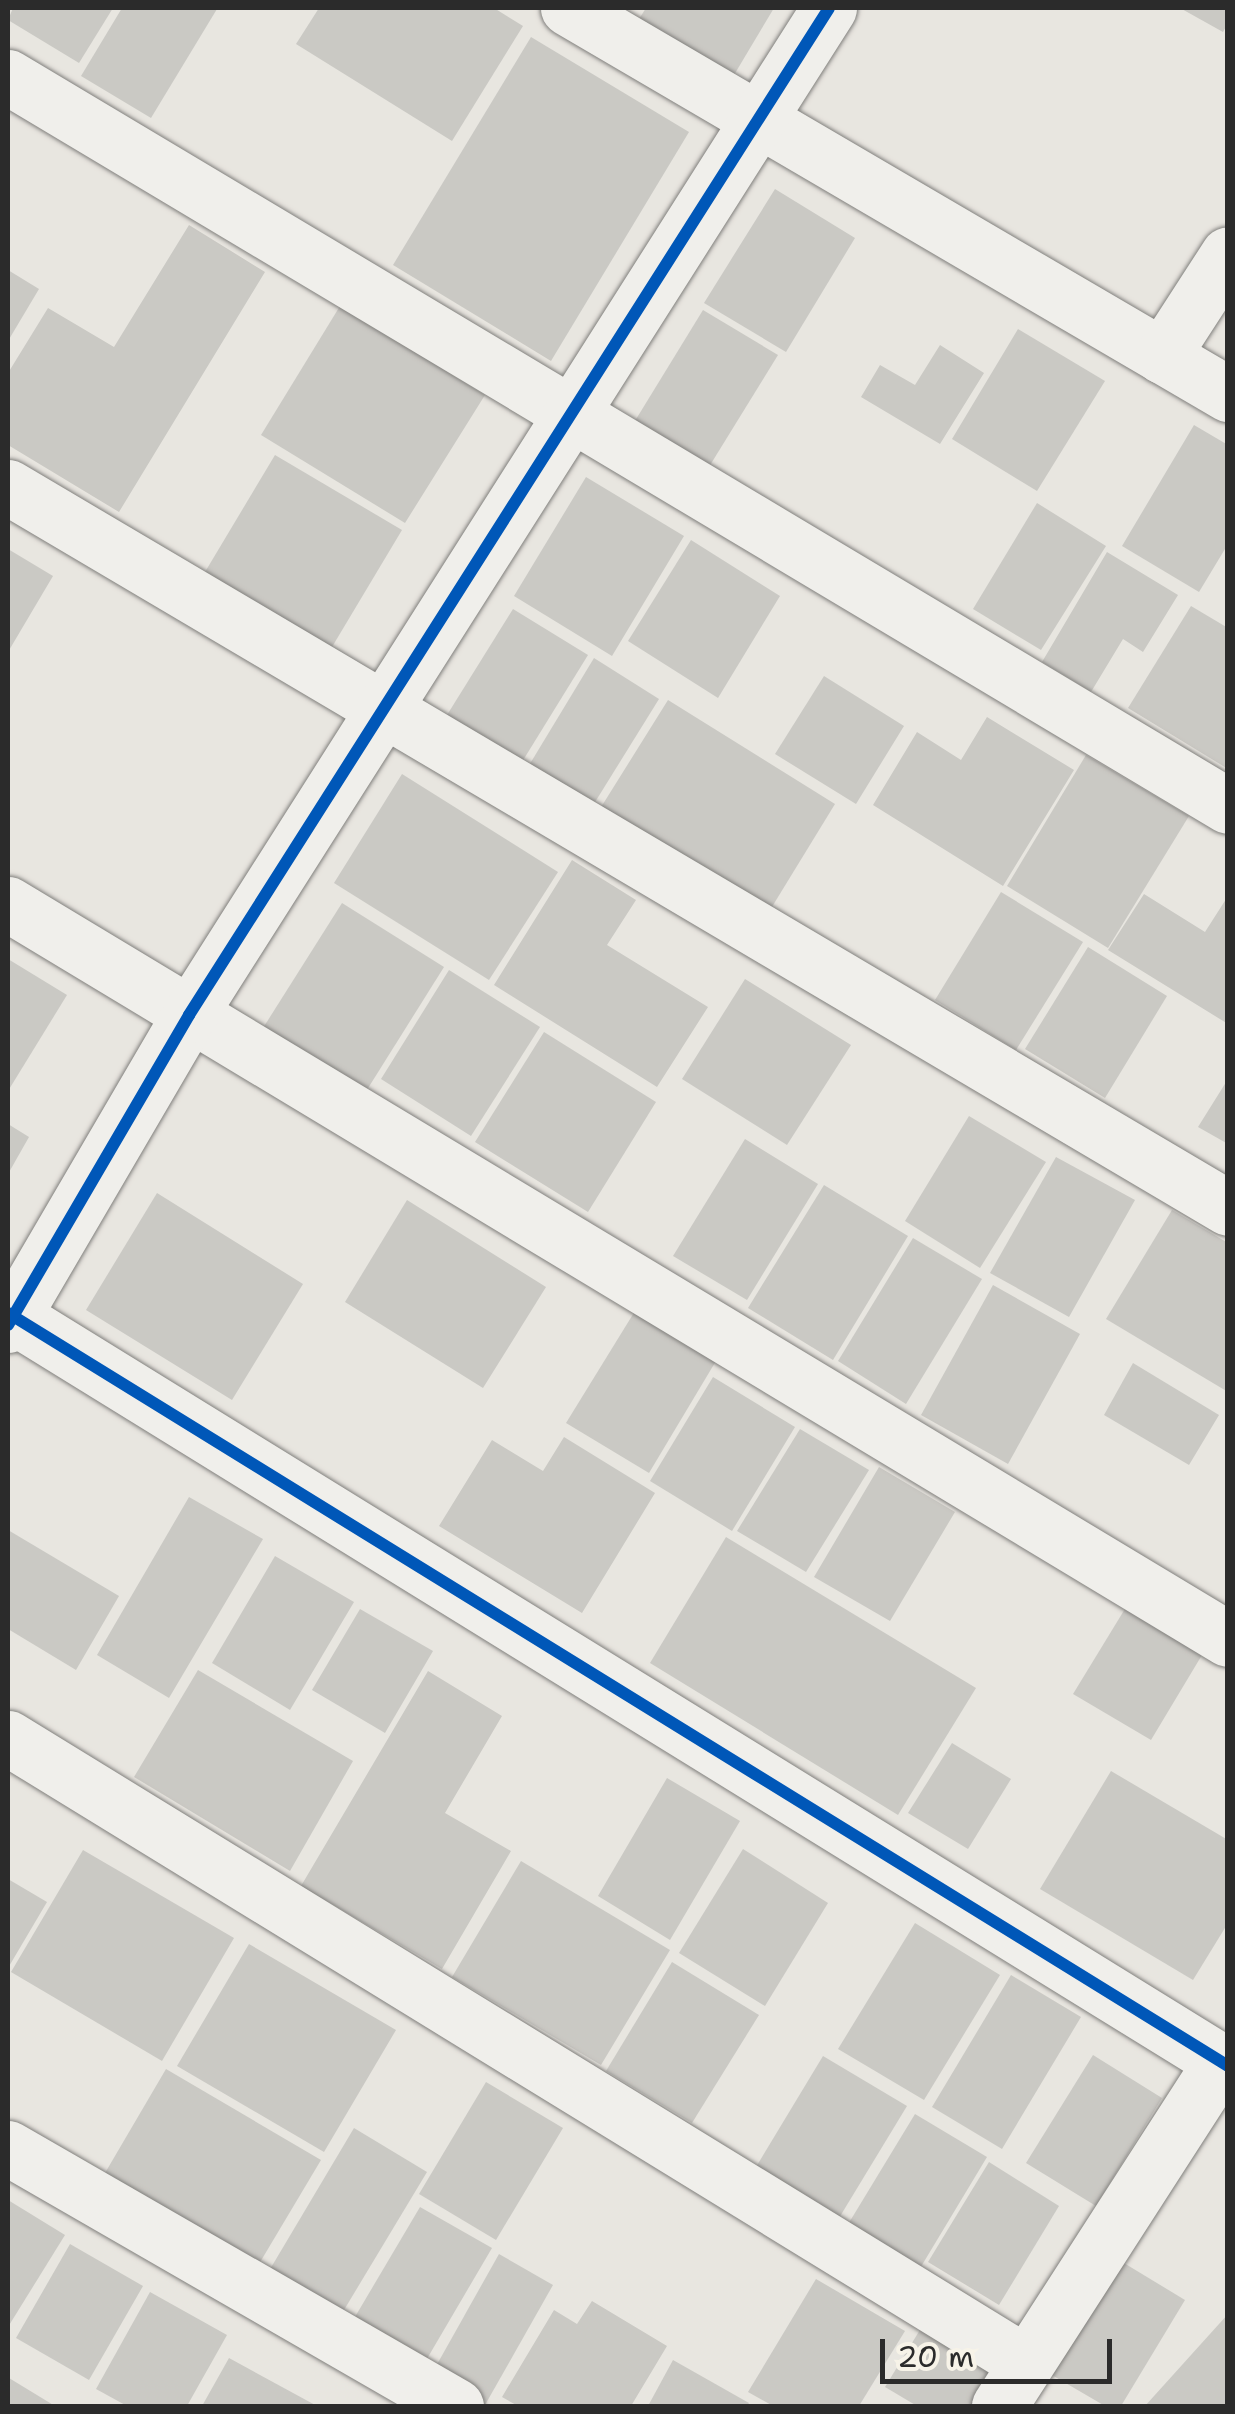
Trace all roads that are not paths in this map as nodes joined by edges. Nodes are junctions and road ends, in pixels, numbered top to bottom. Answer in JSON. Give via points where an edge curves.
{"nodes":[{"id":1,"x":568,"y":8,"type":"edge"},
{"id":2,"x":829,"y":8,"type":"edge"},
{"id":3,"x":8,"y":76,"type":"edge"},
{"id":4,"x":762,"y":122,"type":"junction"},
{"id":5,"x":1228,"y":254,"type":"edge"},
{"id":6,"x":1162,"y":356,"type":"junction"},
{"id":7,"x":1228,"y":394,"type":"edge"},
{"id":8,"x":568,"y":415,"type":"junction"},
{"id":9,"x":8,"y":487,"type":"edge"},
{"id":10,"x":379,"y":713,"type":"junction"},
{"id":11,"x":1228,"y":806,"type":"edge"},
{"id":12,"x":8,"y":904,"type":"edge"},
{"id":13,"x":189,"y":1015,"type":"junction"},
{"id":14,"x":1228,"y":1208,"type":"edge"},
{"id":15,"x":9,"y":1318,"type":"edge"},
{"id":16,"x":1228,"y":1639,"type":"edge"},
{"id":17,"x":8,"y":1738,"type":"edge"},
{"id":18,"x":1224,"y":2064,"type":"edge"},
{"id":19,"x":8,"y":2148,"type":"edge"},
{"id":20,"x":1011,"y":2384,"type":"edge"},
{"id":21,"x":456,"y":2406,"type":"edge"}],
"edges":[{"from":1,"to":4,"type":"street"},
{"from":2,"to":4,"type":"street"},
{"from":3,"to":8,"type":"street"},
{"from":4,"to":6,"type":"street"},
{"from":4,"to":8,"type":"street"},
{"from":5,"to":6,"type":"street"},
{"from":6,"to":7,"type":"street"},
{"from":8,"to":10,"type":"street"},
{"from":8,"to":11,"type":"street"},
{"from":9,"to":10,"type":"street"},
{"from":10,"to":13,"type":"street"},
{"from":10,"to":14,"type":"street"},
{"from":12,"to":13,"type":"street"},
{"from":13,"to":15,"type":"street"},
{"from":13,"to":16,"type":"street"},
{"from":15,"to":18,"type":"street"},
{"from":17,"to":20,"type":"street"},
{"from":18,"to":20,"type":"street"},
{"from":19,"to":21,"type":"street"}]}
